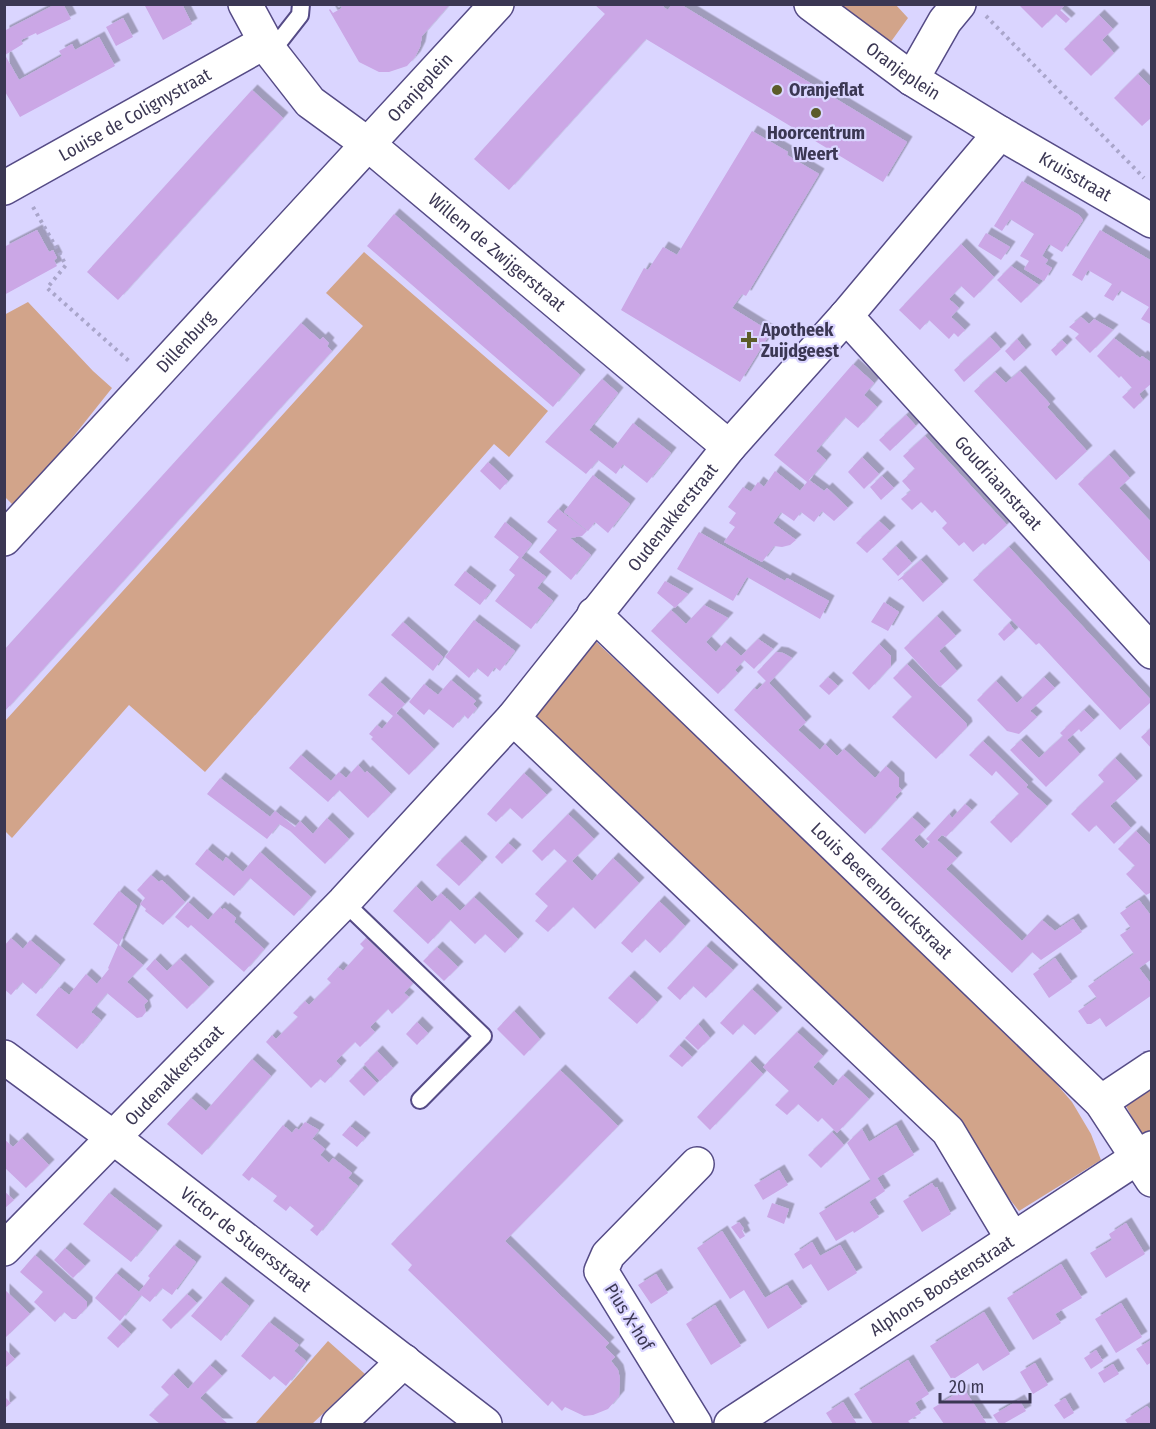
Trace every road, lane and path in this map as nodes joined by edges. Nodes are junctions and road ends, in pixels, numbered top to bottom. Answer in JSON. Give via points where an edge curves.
{"nodes":[{"id":1,"x":245,"y":4,"type":"edge"},
{"id":2,"x":301,"y":4,"type":"edge"},
{"id":3,"x":496,"y":4,"type":"edge"},
{"id":4,"x":811,"y":4,"type":"edge"},
{"id":5,"x":954,"y":11,"type":"edge"},
{"id":6,"x":268,"y":47,"type":"junction"},
{"id":7,"x":912,"y":79,"type":"junction"},
{"id":8,"x":1000,"y":133,"type":"junction"},
{"id":9,"x":369,"y":145,"type":"junction"},
{"id":10,"x":6,"y":184,"type":"edge"},
{"id":11,"x":1152,"y":185,"type":"edge"},
{"id":12,"x":1152,"y":221,"type":"edge"},
{"id":13,"x":846,"y":316,"type":"junction"},
{"id":14,"x":151,"y":381,"type":"junction"},
{"id":15,"x":729,"y":447,"type":"junction"},
{"id":16,"x":4,"y":539,"type":"edge"},
{"id":17,"x":594,"y":615,"type":"junction"},
{"id":18,"x":1152,"y":652,"type":"edge"},
{"id":19,"x":513,"y":718,"type":"junction"},
{"id":20,"x":344,"y":902,"type":"junction"},
{"id":21,"x":4,"y":1057,"type":"edge"},
{"id":22,"x":1152,"y":1068,"type":"edge"},
{"id":23,"x":420,"y":1100,"type":"dead end"},
{"id":24,"x":1101,"y":1102,"type":"junction"},
{"id":25,"x":114,"y":1138,"type":"junction"},
{"id":26,"x":1147,"y":1161,"type":"edge"},
{"id":27,"x":697,"y":1164,"type":"dead end"},
{"id":28,"x":1012,"y":1238,"type":"junction"},
{"id":29,"x":4,"y":1249,"type":"edge"},
{"id":30,"x":404,"y":1361,"type":"junction"},
{"id":31,"x":338,"y":1425,"type":"edge"},
{"id":32,"x":485,"y":1425,"type":"edge"},
{"id":33,"x":695,"y":1425,"type":"edge"},
{"id":34,"x":730,"y":1425,"type":"edge"}],
"edges":[{"from":1,"to":6,"type":"street","name":"Willem de Zwijgerstraat"},
{"from":2,"to":6,"type":"lane","via":[[300,15]]},
{"from":3,"to":9,"type":"street","name":"Oranjeplein"},
{"from":4,"to":7,"type":"street","name":"Oranjeplein"},
{"from":5,"to":7,"type":"street"},
{"from":5,"to":11,"type":"path"},
{"from":6,"to":9,"type":"street","name":"Willem de Zwijgerstraat","via":[[310,102]]},
{"from":6,"to":10,"type":"street","name":"Louise de Colignystraat"},
{"from":7,"to":8,"type":"street","name":"Oranjeplein"},
{"from":8,"to":12,"type":"street","name":"Kruisstraat"},
{"from":8,"to":13,"type":"street","name":"Oudenakkerstraat"},
{"from":9,"to":14,"type":"street","name":"Dillenburg"},
{"from":9,"to":15,"type":"street","name":"Willem de Zwijgerstraat"},
{"from":10,"to":14,"type":"path","via":[[26,194],[66,265],[47,288]]},
{"from":13,"to":15,"type":"street","name":"Oudenakkerstraat"},
{"from":13,"to":18,"type":"street","name":"Goudriaanstraat"},
{"from":14,"to":16,"type":"street","name":"Dillenburg"},
{"from":15,"to":17,"type":"street","name":"Oudenakkerstraat"},
{"from":17,"to":19,"type":"street","name":"Oudenakkerstraat"},
{"from":17,"to":24,"type":"street","name":"Louis Beerenbrouckstraat"},
{"from":19,"to":20,"type":"street","name":"Oudenakkerstraat"},
{"from":19,"to":28,"type":"street","via":[[948,1131]]},
{"from":20,"to":23,"type":"lane","via":[[483,1036]]},
{"from":20,"to":25,"type":"street","name":"Oudenakkerstraat"},
{"from":21,"to":25,"type":"street","name":"Victor de Stuersstraat"},
{"from":22,"to":24,"type":"street"},
{"from":24,"to":26,"type":"street","name":"Louis Beerenbrouckstraat"},
{"from":25,"to":29,"type":"street","name":"Oudenakkerstraat"},
{"from":25,"to":30,"type":"street","name":"Victor de Stuersstraat"},
{"from":26,"to":28,"type":"street","name":"Alphons Boostenstraat"},
{"from":27,"to":33,"type":"street","name":"Pius X-hof","via":[[608,1255],[601,1271]]},
{"from":28,"to":34,"type":"street","name":"Alphons Boostenstraat"},
{"from":30,"to":31,"type":"street"},
{"from":30,"to":32,"type":"street","name":"Victor de Stuersstraat"}]}
